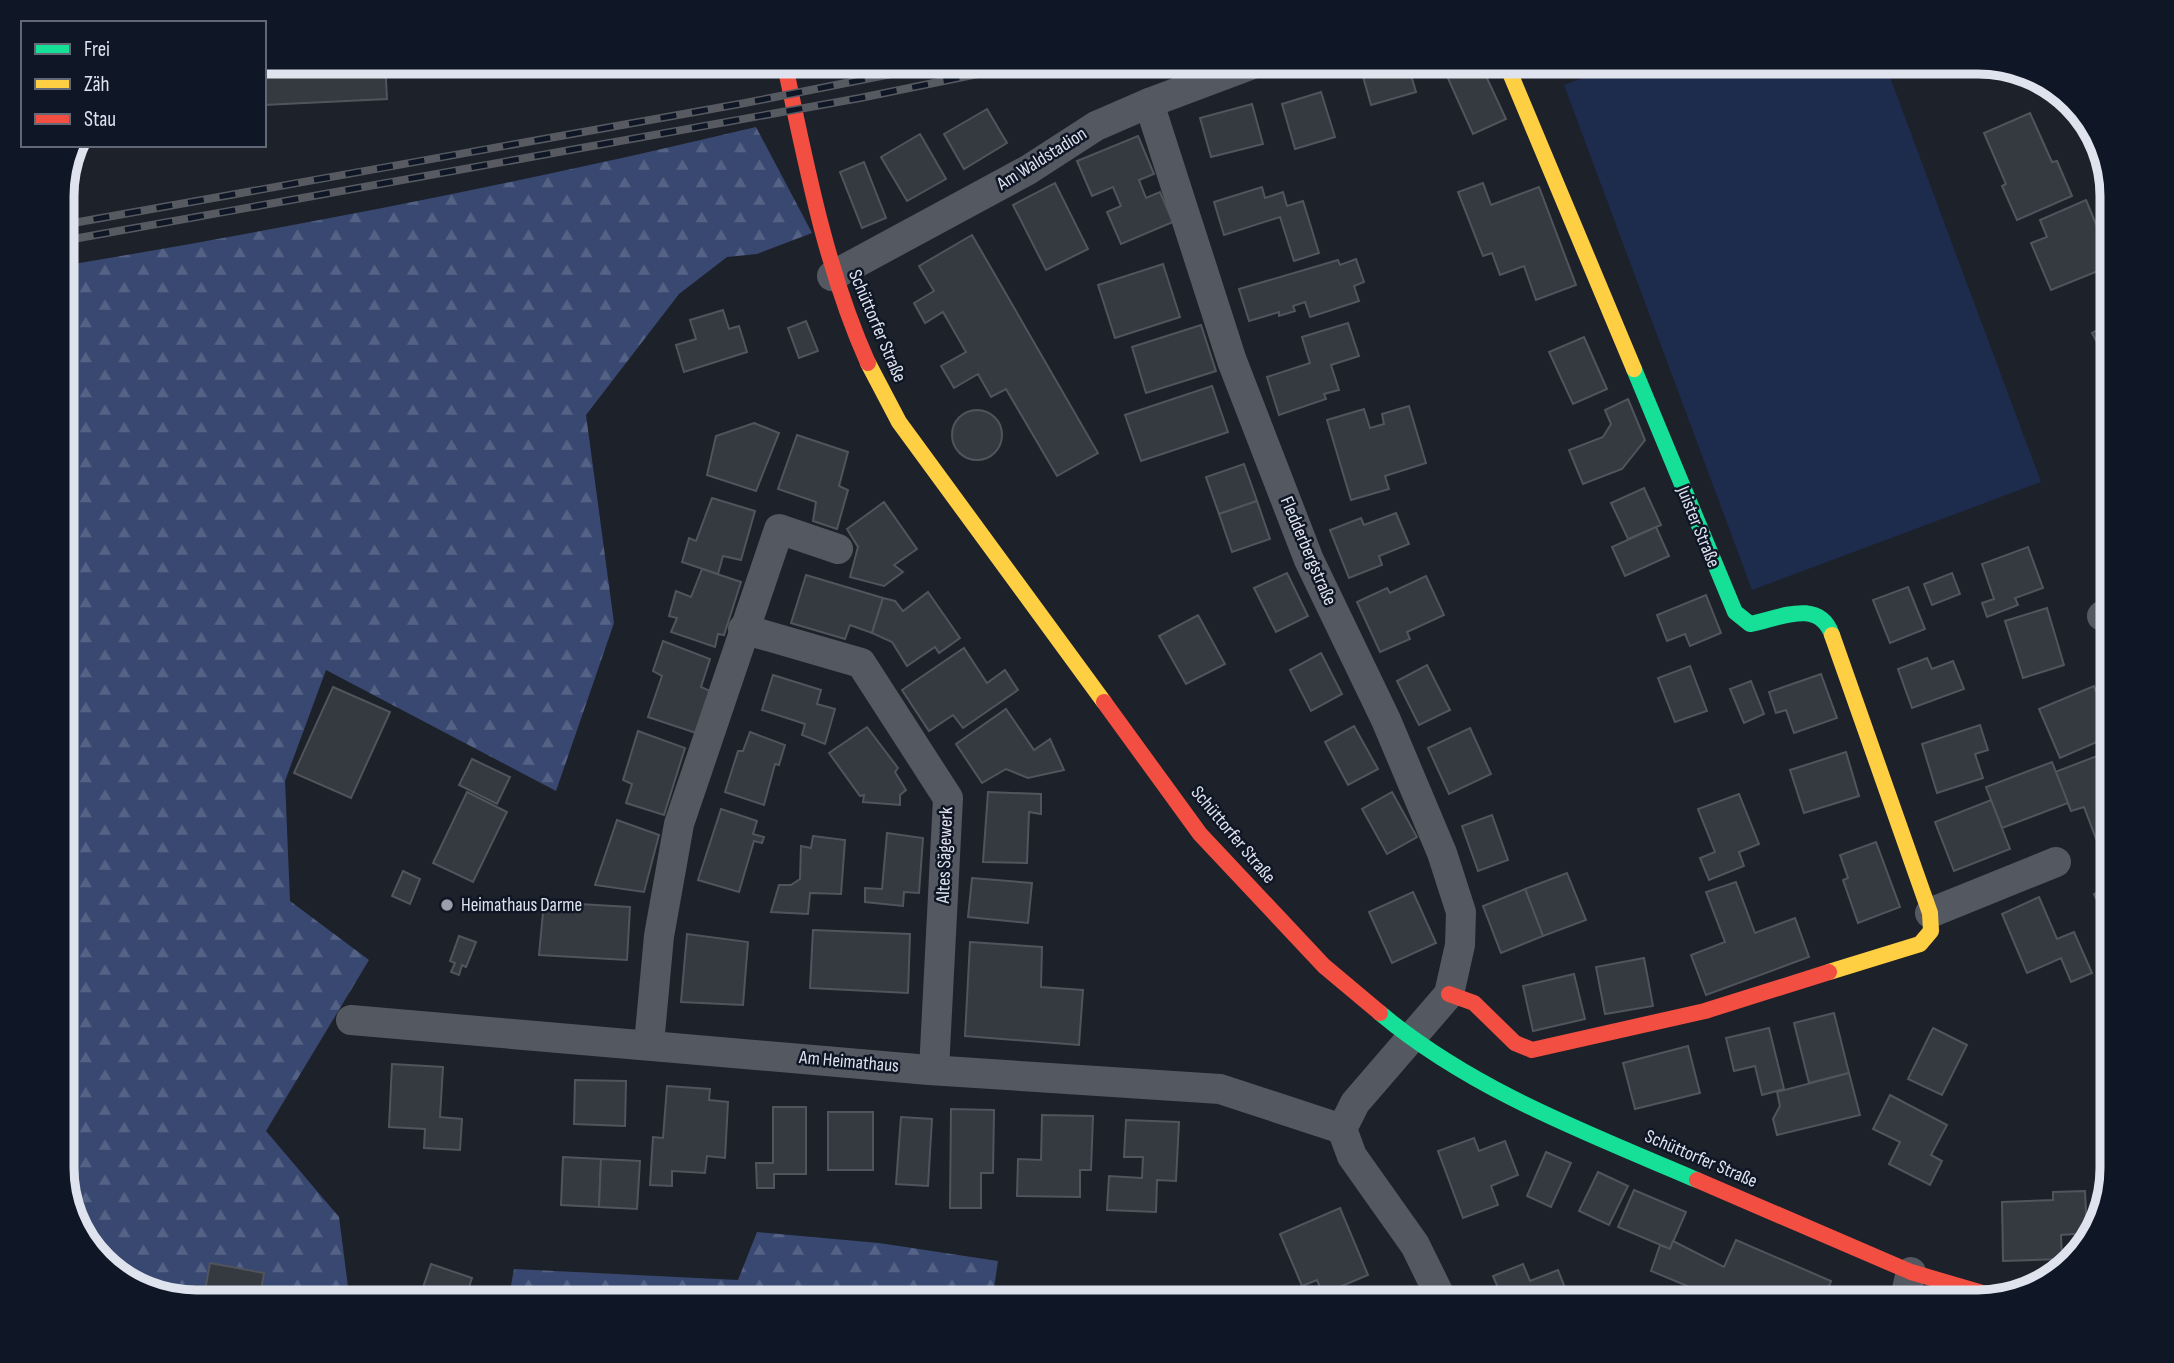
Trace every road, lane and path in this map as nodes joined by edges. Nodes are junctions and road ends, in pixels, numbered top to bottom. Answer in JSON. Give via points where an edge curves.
{"nodes":[{"id":1,"x":787,"y":74,"type":"edge"},
{"id":2,"x":1226,"y":74,"type":"edge"},
{"id":3,"x":1510,"y":74,"type":"edge"},
{"id":4,"x":1149,"y":103,"type":"junction"},
{"id":5,"x":832,"y":276,"type":"junction"},
{"id":6,"x":838,"y":550,"type":"dead end"},
{"id":7,"x":743,"y":629,"type":"junction"},
{"id":8,"x":2056,"y":862,"type":"dead end"},
{"id":9,"x":1930,"y":913,"type":"junction"},
{"id":10,"x":1449,"y":994,"type":"junction"},
{"id":11,"x":351,"y":1020,"type":"dead end"},
{"id":12,"x":1411,"y":1039,"type":"junction"},
{"id":13,"x":649,"y":1044,"type":"junction"},
{"id":14,"x":934,"y":1070,"type":"junction"},
{"id":15,"x":1342,"y":1129,"type":"junction"},
{"id":16,"x":1910,"y":1272,"type":"junction"},
{"id":17,"x":1437,"y":1290,"type":"edge"},
{"id":18,"x":1906,"y":1290,"type":"edge"},
{"id":19,"x":1972,"y":1290,"type":"edge"}],
"edges":[{"from":1,"to":5,"type":"main road","name":"Schüttorfer Straße"},
{"from":2,"to":4,"type":"street","name":"Am Waldstadion"},
{"from":3,"to":9,"type":"main road","name":"Juister Straße","via":[[1735,612],[1750,624],[1804,610],[1818,613],[1829,625]]},
{"from":4,"to":5,"type":"street","name":"Am Waldstadion","via":[[1096,126],[1016,177]]},
{"from":4,"to":10,"type":"street","name":"Fledderbergstraße","via":[[1232,361],[1309,560],[1386,720],[1442,853],[1461,912],[1460,945]]},
{"from":5,"to":12,"type":"main road","name":"Schüttorfer Straße","via":[[872,378],[899,422],[1200,834],[1324,967]]},
{"from":6,"to":7,"type":"street","via":[[779,528]]},
{"from":7,"to":13,"type":"street","via":[[679,824],[659,936]]},
{"from":7,"to":14,"type":"street","name":"Altes Sägewerk","via":[[861,663],[948,798]]},
{"from":8,"to":9,"type":"street"},
{"from":9,"to":10,"type":"main road","via":[[1931,931],[1920,944],[1705,1010],[1532,1050],[1515,1042],[1474,1003]]},
{"from":10,"to":12,"type":"street"},
{"from":11,"to":13,"type":"street","name":"Am Heimathaus"},
{"from":12,"to":15,"type":"street","via":[[1355,1102]]},
{"from":12,"to":16,"type":"main road","name":"Schüttorfer Straße","via":[[1445,1063],[1576,1128]]},
{"from":13,"to":14,"type":"street","name":"Am Heimathaus"},
{"from":14,"to":15,"type":"street","name":"Am Heimathaus","via":[[1220,1089]]},
{"from":15,"to":17,"type":"street","via":[[1352,1156],[1415,1245]]},
{"from":16,"to":18,"type":"street"},
{"from":16,"to":19,"type":"main road","name":"Schüttorfer Straße"}]}
